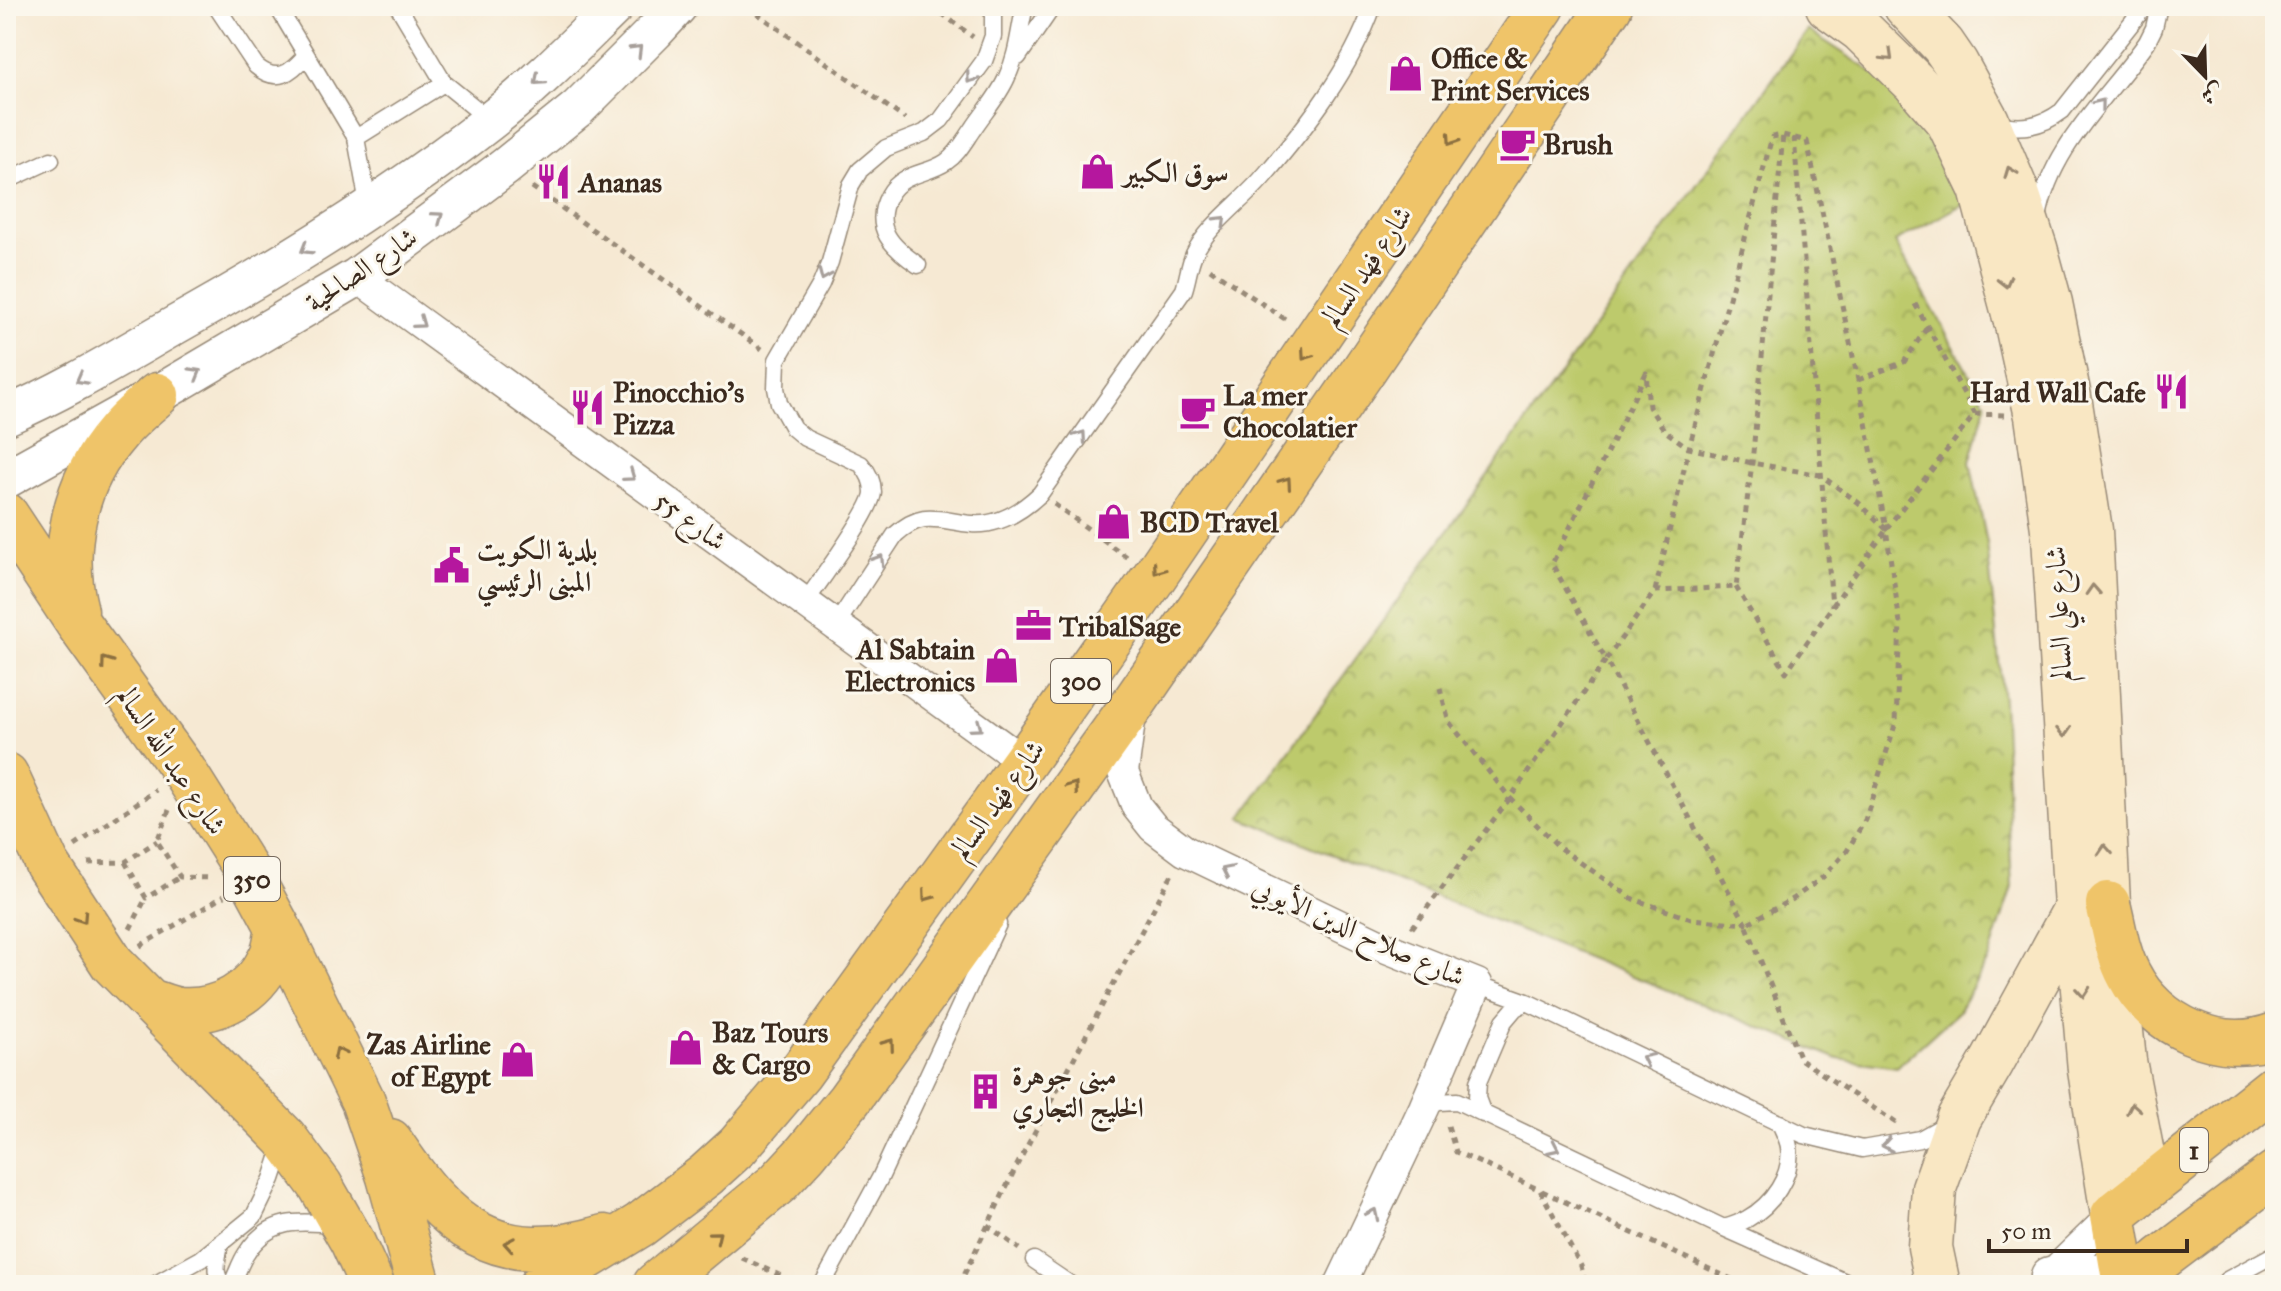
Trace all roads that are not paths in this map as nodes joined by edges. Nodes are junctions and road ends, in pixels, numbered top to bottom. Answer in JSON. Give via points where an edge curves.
{"nodes":[{"id":1,"x":216,"y":6,"type":"edge"},
{"id":2,"x":277,"y":6,"type":"edge"},
{"id":3,"x":398,"y":6,"type":"edge"},
{"id":4,"x":615,"y":6,"type":"edge"},
{"id":5,"x":678,"y":6,"type":"edge"},
{"id":6,"x":993,"y":6,"type":"edge"},
{"id":7,"x":1025,"y":6,"type":"edge"},
{"id":8,"x":1053,"y":6,"type":"edge"},
{"id":9,"x":1373,"y":6,"type":"edge"},
{"id":10,"x":1543,"y":6,"type":"edge"},
{"id":11,"x":1610,"y":6,"type":"edge"},
{"id":12,"x":1828,"y":6,"type":"edge"},
{"id":13,"x":1906,"y":6,"type":"edge"},
{"id":14,"x":2145,"y":6,"type":"edge"},
{"id":15,"x":2159,"y":6,"type":"edge"},
{"id":16,"x":306,"y":55,"type":"junction"},
{"id":17,"x":1012,"y":65,"type":"junction"},
{"id":18,"x":444,"y":83,"type":"junction"},
{"id":19,"x":491,"y":121,"type":"junction"},
{"id":20,"x":1987,"y":121,"type":"junction"},
{"id":21,"x":356,"y":138,"type":"junction"},
{"id":22,"x":51,"y":160,"type":"dead end"},
{"id":23,"x":6,"y":181,"type":"edge"},
{"id":24,"x":369,"y":209,"type":"junction"},
{"id":25,"x":2035,"y":248,"type":"junction"},
{"id":26,"x":918,"y":265,"type":"dead end"},
{"id":27,"x":357,"y":277,"type":"junction"},
{"id":28,"x":157,"y":395,"type":"junction"},
{"id":29,"x":6,"y":416,"type":"edge"},
{"id":30,"x":6,"y":479,"type":"edge"},
{"id":31,"x":6,"y":515,"type":"edge"},
{"id":32,"x":805,"y":603,"type":"junction"},
{"id":33,"x":79,"y":625,"type":"junction"},
{"id":34,"x":836,"y":625,"type":"junction"},
{"id":35,"x":1133,"y":704,"type":"junction"},
{"id":36,"x":1024,"y":762,"type":"junction"},
{"id":37,"x":6,"y":775,"type":"edge"},
{"id":38,"x":1039,"y":835,"type":"junction"},
{"id":39,"x":6,"y":841,"type":"edge"},
{"id":40,"x":47,"y":864,"type":"junction"},
{"id":41,"x":2092,"y":906,"type":"junction"},
{"id":42,"x":278,"y":927,"type":"junction"},
{"id":43,"x":1477,"y":984,"type":"junction"},
{"id":44,"x":150,"y":1001,"type":"junction"},
{"id":45,"x":1527,"y":1002,"type":"junction"},
{"id":46,"x":2275,"y":1035,"type":"edge"},
{"id":47,"x":2275,"y":1087,"type":"edge"},
{"id":48,"x":363,"y":1101,"type":"junction"},
{"id":49,"x":1432,"y":1105,"type":"junction"},
{"id":50,"x":1483,"y":1114,"type":"junction"},
{"id":51,"x":1959,"y":1118,"type":"junction"},
{"id":52,"x":1780,"y":1123,"type":"junction"},
{"id":53,"x":285,"y":1138,"type":"junction"},
{"id":54,"x":2275,"y":1173,"type":"edge"},
{"id":55,"x":2148,"y":1185,"type":"junction"},
{"id":56,"x":2113,"y":1215,"type":"junction"},
{"id":57,"x":640,"y":1225,"type":"junction"},
{"id":58,"x":343,"y":1226,"type":"junction"},
{"id":59,"x":1724,"y":1228,"type":"junction"},
{"id":60,"x":220,"y":1243,"type":"junction"},
{"id":61,"x":2275,"y":1254,"type":"edge"},
{"id":62,"x":1034,"y":1260,"type":"road end"},
{"id":63,"x":2147,"y":1278,"type":"edge"},
{"id":64,"x":2046,"y":1280,"type":"edge"},
{"id":65,"x":154,"y":1285,"type":"edge"},
{"id":66,"x":225,"y":1285,"type":"edge"},
{"id":67,"x":372,"y":1285,"type":"edge"},
{"id":68,"x":419,"y":1285,"type":"edge"},
{"id":69,"x":542,"y":1285,"type":"edge"},
{"id":70,"x":655,"y":1285,"type":"edge"},
{"id":71,"x":822,"y":1285,"type":"edge"},
{"id":72,"x":1071,"y":1285,"type":"edge"},
{"id":73,"x":1340,"y":1285,"type":"edge"},
{"id":74,"x":1852,"y":1285,"type":"edge"},
{"id":75,"x":1938,"y":1285,"type":"edge"},
{"id":76,"x":2109,"y":1285,"type":"edge"},
{"id":77,"x":2228,"y":1285,"type":"edge"}],
"edges":[{"from":1,"to":16,"type":"lane","via":[[262,72],[287,73]]},
{"from":2,"to":16,"type":"lane"},
{"from":3,"to":18,"type":"lane"},
{"from":4,"to":19,"type":"street","name":"شارع الصالحية","one_way":true},
{"from":27,"to":5,"type":"street","name":"شارع الصالحية","one_way":true,"via":[[578,108]]},
{"from":6,"to":32,"type":"lane","one_way":true,"via":[[993,36],[984,61],[941,120],[886,148],[860,170],[821,284],[777,360],[779,403],[793,428],[861,464],[873,490],[868,509]]},
{"from":7,"to":17,"type":"lane"},
{"from":8,"to":17,"type":"lane"},
{"from":34,"to":9,"type":"lane","one_way":true,"via":[[904,527],[938,517],[993,522],[1027,507],[1040,494],[1184,290],[1204,238],[1251,191],[1316,111]]},
{"from":10,"to":36,"type":"main road","name":"شارع فهد السالم","number":"300","one_way":true},
{"from":35,"to":11,"type":"main road","name":"شارع فهد السالم","number":"300","one_way":true},
{"from":12,"to":41,"type":"main road","name":"شارع علي السالم","one_way":true,"via":[[1861,30],[1948,121],[1981,189],[2037,416],[2054,536],[2068,808]]},
{"from":13,"to":20,"type":"main road","name":"شارع علي السالم","via":[[1943,45]]},
{"from":14,"to":20,"type":"lane","via":[[2053,118],[2019,128]]},
{"from":25,"to":15,"type":"lane","one_way":true,"via":[[2042,197],[2058,158],[2147,42]]},
{"from":16,"to":21,"type":"lane"},
{"from":17,"to":26,"type":"lane","via":[[958,151],[903,180],[888,196],[884,229],[890,242]]},
{"from":18,"to":19,"type":"lane"},
{"from":18,"to":21,"type":"lane"},
{"from":19,"to":24,"type":"street","name":"شارع الصالحية"},
{"from":19,"to":27,"type":"street","via":[[357,236],[351,255]]},
{"from":25,"to":20,"type":"main road","name":"شارع علي السالم","one_way":true},
{"from":21,"to":24,"type":"lane"},
{"from":22,"to":23,"type":"lane"},
{"from":24,"to":29,"type":"street","name":"شارع الصالحية","one_way":true,"via":[[201,311]]},
{"from":41,"to":25,"type":"main road","name":"شارع علي السالم","one_way":true,"via":[[2090,530],[2066,383]]},
{"from":28,"to":27,"type":"street","name":"شارع الصالحية","one_way":true},
{"from":27,"to":32,"type":"street","name":"شارع 55","one_way":true},
{"from":28,"to":30,"type":"street","name":"شارع الصالحية"},
{"from":28,"to":33,"type":"main road","via":[[117,433],[82,491],[69,558]]},
{"from":31,"to":33,"type":"main road","name":"شارع عبد الله السالم","number":"350"},
{"from":32,"to":34,"type":"street","name":"شارع 55"},
{"from":42,"to":33,"type":"main road","name":"شارع عبد الله السالم","number":"350","one_way":true,"via":[[184,771]]},
{"from":34,"to":36,"type":"street","name":"شارع 55","one_way":true},
{"from":38,"to":35,"type":"main road","name":"شارع فهد السالم","number":"300","one_way":true},
{"from":43,"to":35,"type":"street","name":"شارع صلاح الدين الأيوبي","one_way":true,"via":[[1185,851],[1153,827],[1137,807],[1123,772]]},
{"from":36,"to":57,"type":"main road","name":"شارع فهد السالم","number":"300","one_way":true,"via":[[764,1117],[706,1175]]},
{"from":37,"to":40,"type":"main road"},
{"from":70,"to":38,"type":"main road","name":"شارع فهد السالم","number":"300","one_way":true,"via":[[778,1183],[815,1143]]},
{"from":38,"to":71,"type":"lane","via":[[880,1178]]},
{"from":39,"to":40,"type":"street"},
{"from":40,"to":44,"type":"main road","one_way":true,"via":[[112,963]]},
{"from":41,"to":46,"type":"main road","via":[[2141,997],[2165,1018],[2214,1040]]},
{"from":41,"to":51,"type":"main road"},
{"from":55,"to":41,"type":"main road","name":"شارع علي السالم","one_way":true},
{"from":41,"to":56,"type":"main road","name":"شارع علي السالم","one_way":true,"via":[[2090,1070]]},
{"from":42,"to":44,"type":"main road","via":[[272,956],[257,981],[234,999],[207,1009],[177,1010]]},
{"from":48,"to":42,"type":"main road","name":"شارع عبد الله السالم","number":"350","one_way":true},
{"from":43,"to":45,"type":"lane"},
{"from":43,"to":49,"type":"street","name":"شارع صلاح الدين الأيوبي"},
{"from":44,"to":53,"type":"main road"},
{"from":45,"to":50,"type":"lane","via":[[1504,1021],[1478,1082]]},
{"from":52,"to":45,"type":"lane","one_way":true},
{"from":47,"to":55,"type":"main road","number":"1"},
{"from":57,"to":48,"type":"main road","one_way":true,"via":[[573,1245],[537,1248],[472,1232],[446,1213],[412,1174]]},
{"from":48,"to":68,"type":"main road","name":"شارع عبد الله السالم","number":"350"},
{"from":49,"to":50,"type":"lane","via":[[1457,1101]]},
{"from":73,"to":49,"type":"street","name":"شارع صلاح الدين الأيوبي","one_way":true},
{"from":50,"to":59,"type":"lane","one_way":true},
{"from":51,"to":52,"type":"lane","one_way":true,"via":[[1920,1139],[1862,1149],[1804,1135]]},
{"from":51,"to":75,"type":"main road","via":[[1934,1188],[1930,1247]]},
{"from":52,"to":59,"type":"lane","via":[[1790,1160],[1783,1181],[1769,1203]]},
{"from":53,"to":58,"type":"main road"},
{"from":53,"to":60,"type":"lane","via":[[254,1216]]},
{"from":54,"to":63,"type":"main road","number":"1"},
{"from":55,"to":56,"type":"main road","number":"1"},
{"from":55,"to":63,"type":"main road","name":"شارع علي السالم"},
{"from":56,"to":63,"type":"main road","name":"شارع علي السالم"},
{"from":56,"to":64,"type":"street"},
{"from":57,"to":69,"type":"main road","name":"شارع فهد السالم","number":"300"},
{"from":58,"to":66,"type":"lane","via":[[306,1221],[259,1236],[232,1283]]},
{"from":58,"to":67,"type":"main road"},
{"from":59,"to":74,"type":"lane"},
{"from":60,"to":65,"type":"lane"},
{"from":60,"to":66,"type":"lane","via":[[216,1274]]},
{"from":61,"to":77,"type":"lane","via":[[2227,1280]]},
{"from":62,"to":72,"type":"lane"},
{"from":64,"to":76,"type":"street","via":[[2097,1273]]}]}
